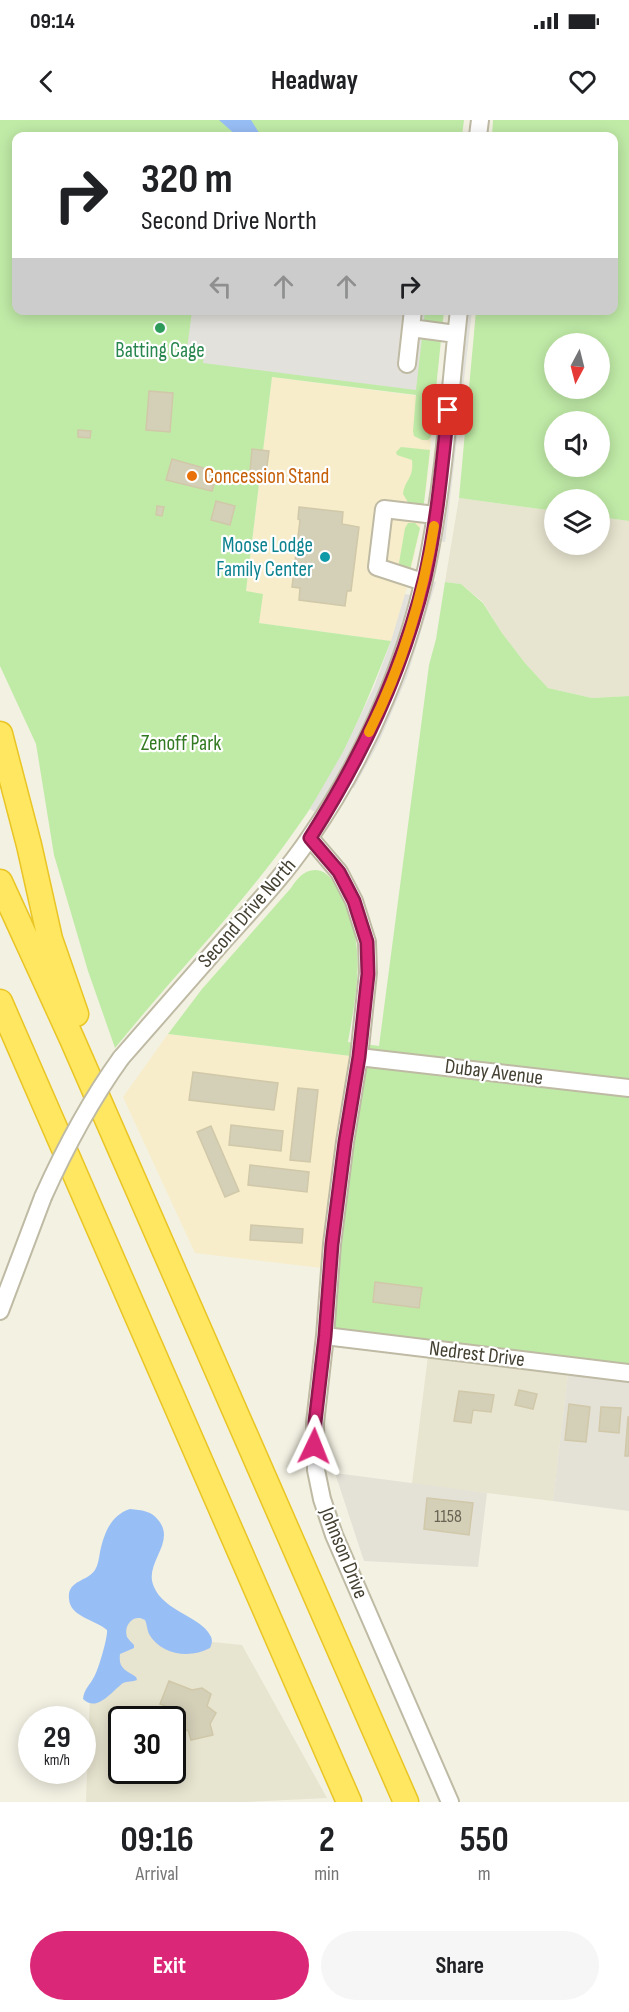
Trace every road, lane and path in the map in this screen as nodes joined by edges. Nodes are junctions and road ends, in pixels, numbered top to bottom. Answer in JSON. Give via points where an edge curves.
{"nodes":[{"id":1,"x":412,"y":315,"type":"edge"},
{"id":2,"x":458,"y":315,"type":"edge"},
{"id":3,"x":411,"y":328,"type":"junction"},
{"id":4,"x":456,"y":334,"type":"junction"},
{"id":5,"x":408,"y":364,"type":"dead end"},
{"id":6,"x":435,"y":515,"type":"junction"},
{"id":7,"x":423,"y":582,"type":"junction"},
{"id":8,"x":0,"y":734,"type":"edge"},
{"id":9,"x":310,"y":838,"type":"junction"},
{"id":10,"x":0,"y":882,"type":"edge"},
{"id":11,"x":0,"y":1002,"type":"edge"},
{"id":12,"x":0,"y":1040,"type":"edge"},
{"id":13,"x":359,"y":1057,"type":"junction"},
{"id":14,"x":93,"y":1086,"type":"junction"},
{"id":15,"x":629,"y":1088,"type":"edge"},
{"id":16,"x":68,"y":1159,"type":"junction"},
{"id":17,"x":0,"y":1311,"type":"edge"},
{"id":18,"x":325,"y":1336,"type":"junction"},
{"id":19,"x":629,"y":1373,"type":"edge"},
{"id":20,"x":349,"y":1802,"type":"edge"},
{"id":21,"x":406,"y":1802,"type":"edge"},
{"id":22,"x":450,"y":1802,"type":"edge"}],
"edges":[{"from":1,"to":3,"type":"street"},
{"from":2,"to":4,"type":"street","name":"Second Drive North"},
{"from":3,"to":4,"type":"street"},
{"from":3,"to":5,"type":"street"},
{"from":4,"to":6,"type":"street","name":"Second Drive North"},
{"from":6,"to":7,"type":"street","name":"Second Drive North"},
{"from":6,"to":7,"type":"street","via":[[384,509],[377,567]]},
{"from":7,"to":9,"type":"street","name":"Second Drive North","via":[[407,638],[373,725]]},
{"from":8,"to":14,"type":"highway","via":[[50,939],[88,1050]]},
{"from":9,"to":13,"type":"street","name":"Johnson Drive","via":[[339,872],[354,901],[367,942],[368,974]]},
{"from":9,"to":17,"type":"street","name":"Second Drive North","bridge":true,"via":[[122,1058],[90,1105],[43,1197]]},
{"from":10,"to":14,"type":"highway"},
{"from":11,"to":16,"type":"highway"},
{"from":12,"to":16,"type":"highway","via":[[45,1133]]},
{"from":13,"to":15,"type":"street","name":"Dubay Avenue"},
{"from":13,"to":18,"type":"street","name":"Johnson Drive","via":[[339,1187]]},
{"from":14,"to":21,"type":"highway"},
{"from":16,"to":20,"type":"highway"},
{"from":18,"to":19,"type":"street","name":"Nedrest Drive"},
{"from":18,"to":22,"type":"street","name":"Johnson Drive","via":[[315,1422],[316,1470],[322,1499]]}]}
